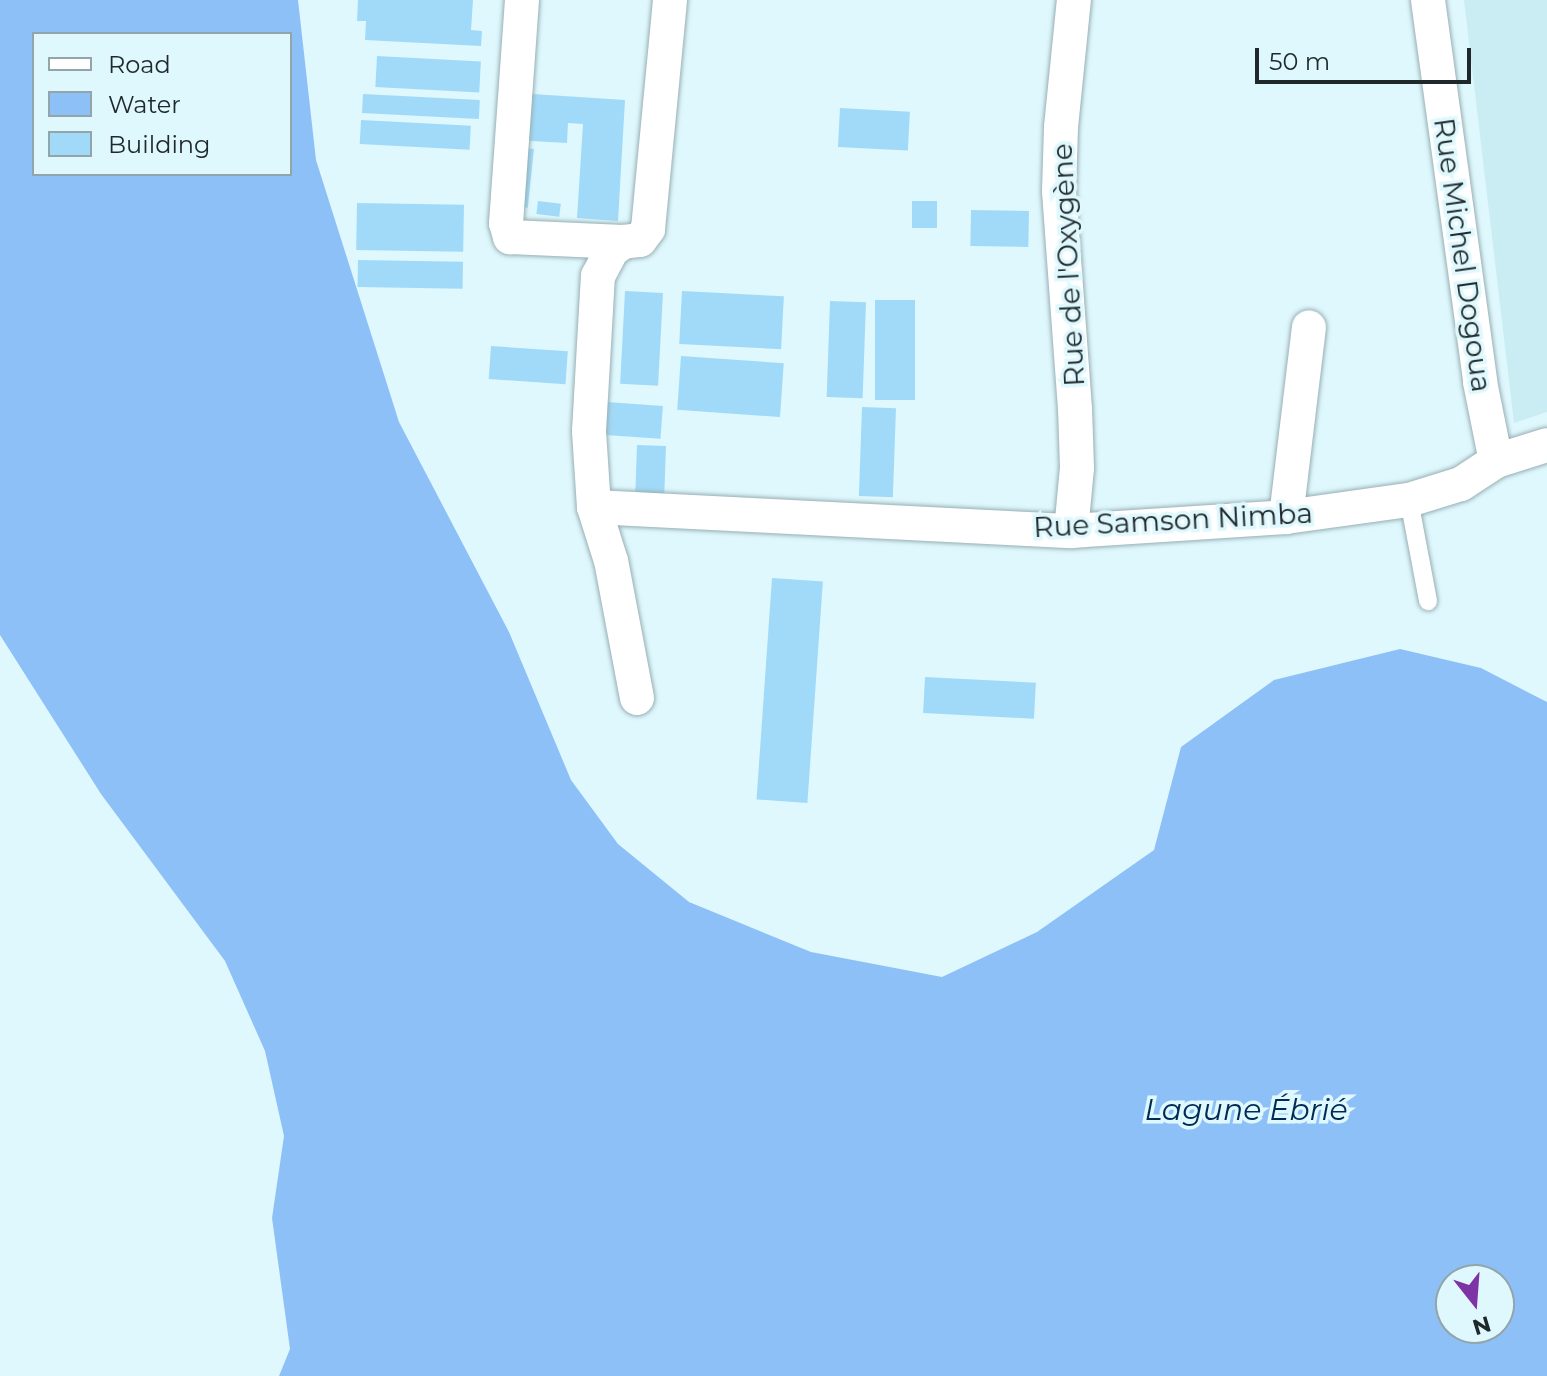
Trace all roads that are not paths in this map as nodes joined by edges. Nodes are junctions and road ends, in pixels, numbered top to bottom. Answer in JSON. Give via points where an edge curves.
{"nodes":[{"id":1,"x":522,"y":0,"type":"edge"},
{"id":2,"x":670,"y":0,"type":"edge"},
{"id":3,"x":1074,"y":0,"type":"edge"},
{"id":4,"x":1428,"y":0,"type":"edge"},
{"id":5,"x":623,"y":242,"type":"junction"},
{"id":6,"x":1309,"y":327,"type":"dead end"},
{"id":7,"x":1547,"y":445,"type":"edge"},
{"id":8,"x":1496,"y":461,"type":"junction"},
{"id":9,"x":1409,"y":500,"type":"junction"},
{"id":10,"x":594,"y":507,"type":"junction"},
{"id":11,"x":1286,"y":517,"type":"junction"},
{"id":12,"x":1071,"y":531,"type":"junction"},
{"id":13,"x":1428,"y":601,"type":"dead end"},
{"id":14,"x":637,"y":698,"type":"dead end"}],
"edges":[{"from":1,"to":5,"type":"street","via":[[506,223],[510,237]]},
{"from":2,"to":5,"type":"street","via":[[648,229],[640,240]]},
{"from":3,"to":12,"type":"street","name":"Rue de l'Oxygène","via":[[1059,191],[1075,409]]},
{"from":4,"to":8,"type":"street","name":"Rue Michel Dogoua","via":[[1478,367]]},
{"from":5,"to":10,"type":"street","via":[[607,254],[598,276],[589,431]]},
{"from":6,"to":11,"type":"street"},
{"from":7,"to":8,"type":"street","name":"Rue Samson Nimba"},
{"from":8,"to":9,"type":"street","name":"Rue Samson Nimba","via":[[1461,484]]},
{"from":9,"to":11,"type":"street","name":"Rue Samson Nimba"},
{"from":9,"to":13,"type":"lane"},
{"from":10,"to":12,"type":"street","name":"Rue Samson Nimba"},
{"from":10,"to":14,"type":"street","via":[[611,561]]},
{"from":11,"to":12,"type":"street","name":"Rue Samson Nimba"}]}
